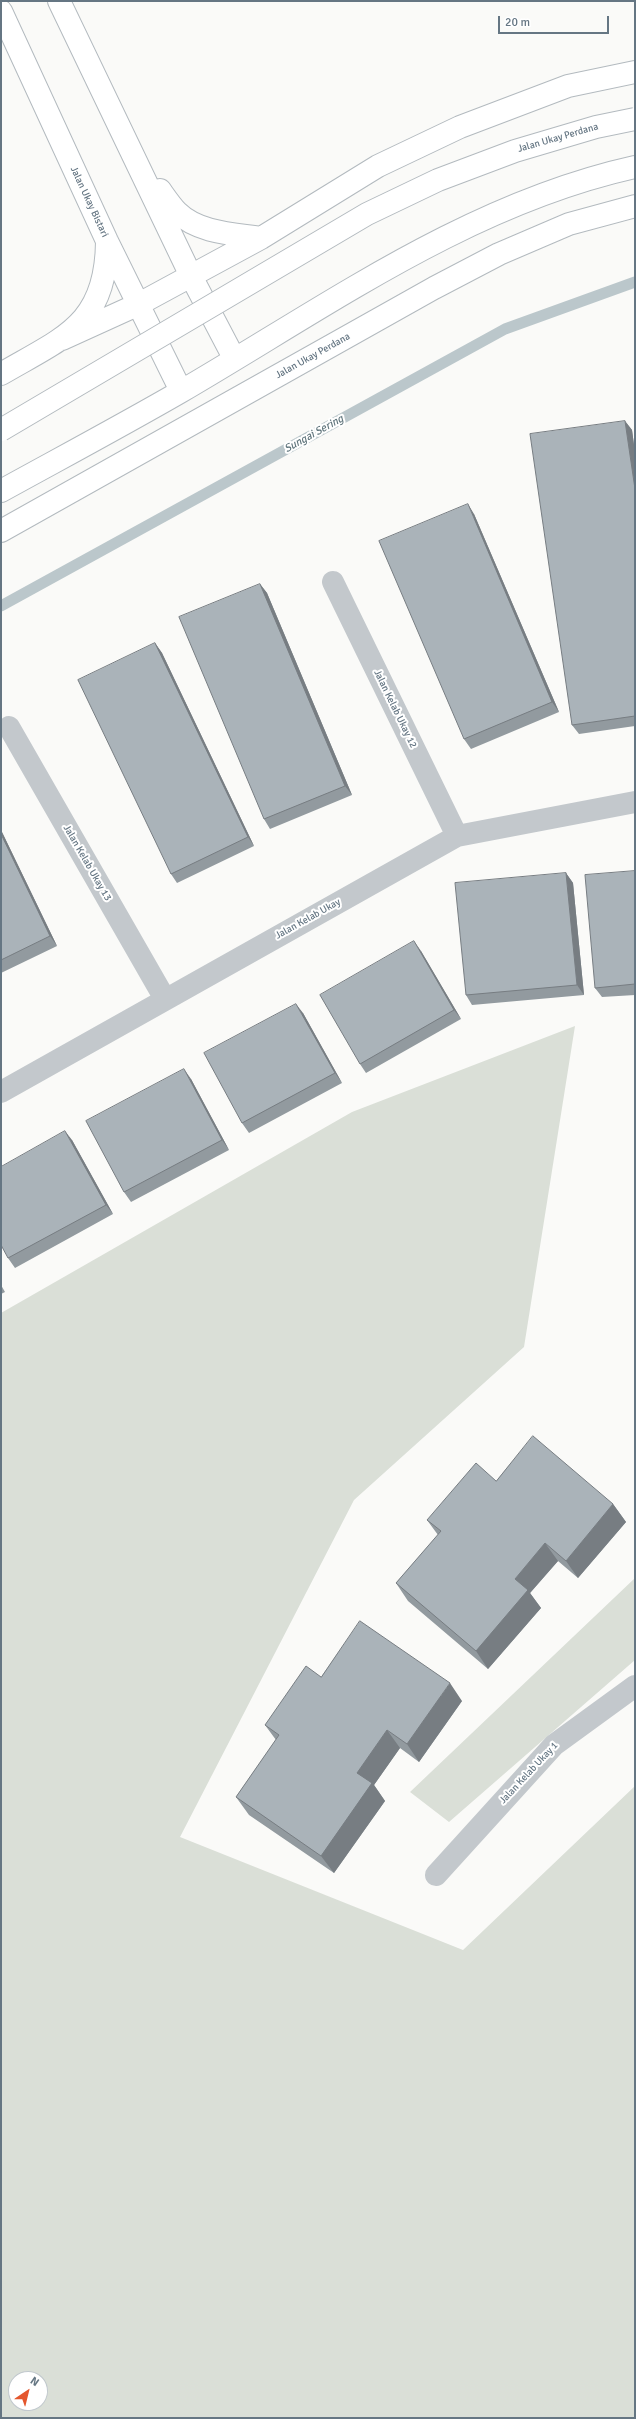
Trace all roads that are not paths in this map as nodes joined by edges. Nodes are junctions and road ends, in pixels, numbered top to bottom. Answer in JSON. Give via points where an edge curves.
{"nodes":[{"id":1,"x":59,"y":1,"type":"edge"},
{"id":2,"x":1,"y":11,"type":"edge"},
{"id":3,"x":635,"y":72,"type":"edge"},
{"id":4,"x":635,"y":119,"type":"edge"},
{"id":5,"x":132,"y":152,"type":"junction"},
{"id":6,"x":635,"y":168,"type":"edge"},
{"id":7,"x":635,"y":206,"type":"edge"},
{"id":8,"x":261,"y":238,"type":"junction"},
{"id":9,"x":107,"y":241,"type":"junction"},
{"id":10,"x":190,"y":276,"type":"junction"},
{"id":11,"x":139,"y":304,"type":"junction"},
{"id":12,"x":62,"y":339,"type":"junction"},
{"id":13,"x":234,"y":358,"type":"junction"},
{"id":14,"x":1,"y":374,"type":"edge"},
{"id":15,"x":181,"y":392,"type":"junction"},
{"id":16,"x":1,"y":430,"type":"edge"},
{"id":17,"x":1,"y":491,"type":"edge"},
{"id":18,"x":1,"y":531,"type":"edge"},
{"id":19,"x":333,"y":582,"type":"dead end"},
{"id":20,"x":9,"y":726,"type":"dead end"},
{"id":21,"x":635,"y":802,"type":"edge"},
{"id":22,"x":457,"y":836,"type":"junction"},
{"id":23,"x":165,"y":999,"type":"junction"},
{"id":24,"x":1,"y":1092,"type":"edge"},
{"id":25,"x":635,"y":1686,"type":"edge"},
{"id":26,"x":436,"y":1875,"type":"dead end"}],
"edges":[{"from":1,"to":5,"type":"street"},
{"from":2,"to":9,"type":"street","name":"Jalan Ukay Bistari"},
{"from":3,"to":8,"type":"street","via":[[568,86],[460,127],[378,166]]},
{"from":4,"to":16,"type":"street","name":"Jalan Ukay Perdana","bridge":true,"via":[[596,127],[515,151],[438,180],[367,214]]},
{"from":5,"to":8,"type":"street","via":[[177,213],[218,232]]},
{"from":5,"to":10,"type":"street"},
{"from":6,"to":13,"type":"street","via":[[558,190],[486,219],[418,251]]},
{"from":7,"to":18,"type":"street","name":"Jalan Ukay Perdana","via":[[569,224],[499,254]]},
{"from":8,"to":10,"type":"street"},
{"from":9,"to":11,"type":"street","name":"Jalan Ukay Bistari"},
{"from":9,"to":12,"type":"street","via":[[101,288],[88,316]]},
{"from":10,"to":11,"type":"street"},
{"from":10,"to":13,"type":"street"},
{"from":11,"to":12,"type":"street"},
{"from":11,"to":15,"type":"street","name":"Jalan Ukay Bistari"},
{"from":12,"to":14,"type":"street"},
{"from":13,"to":15,"type":"street"},
{"from":15,"to":17,"type":"street"},
{"from":19,"to":22,"type":"street","name":"Jalan Kelab Ukay 12"},
{"from":20,"to":23,"type":"street","name":"Jalan Kelab Ukay 13"},
{"from":21,"to":22,"type":"street","name":"Jalan Kelab Ukay"},
{"from":22,"to":23,"type":"street","name":"Jalan Kelab Ukay"},
{"from":23,"to":24,"type":"street","name":"Jalan Kelab Ukay"},
{"from":25,"to":26,"type":"street","name":"Jalan Kelab Ukay 1","via":[[554,1745]]}]}
